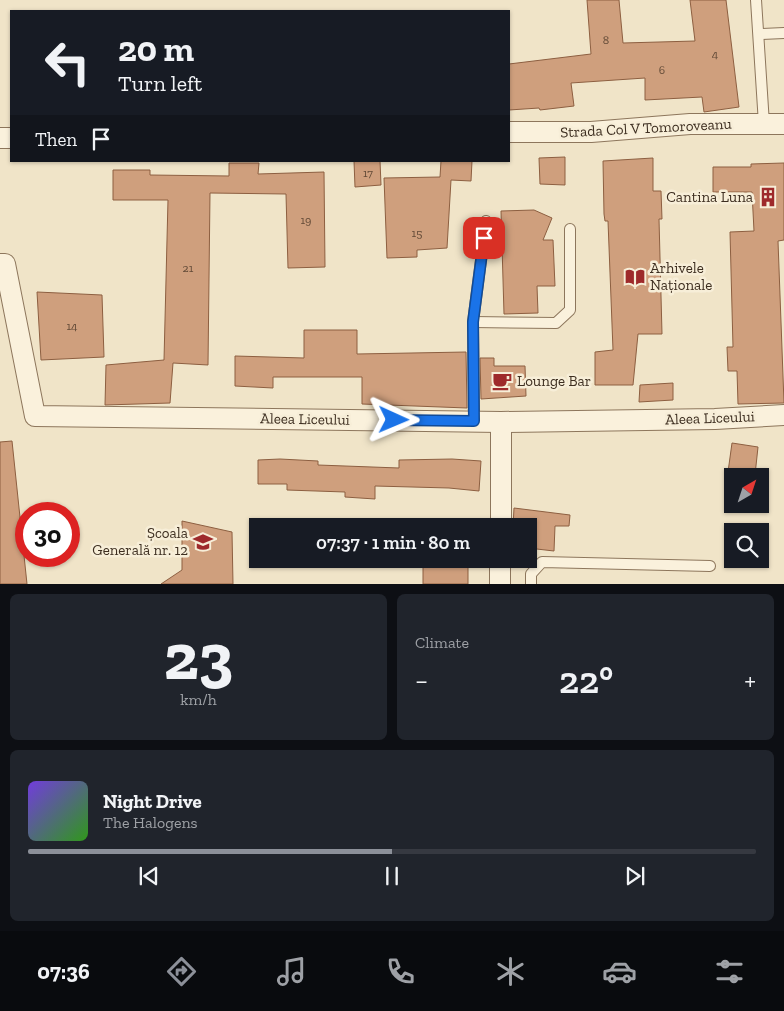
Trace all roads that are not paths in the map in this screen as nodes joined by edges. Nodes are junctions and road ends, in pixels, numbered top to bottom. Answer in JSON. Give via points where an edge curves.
{"nodes":[{"id":1,"x":756,"y":0,"type":"edge"},
{"id":2,"x":784,"y":33,"type":"edge"},
{"id":3,"x":760,"y":34,"type":"junction"},
{"id":4,"x":774,"y":124,"type":"edge"},
{"id":5,"x":510,"y":132,"type":"edge"},
{"id":6,"x":486,"y":221,"type":"dead end"},
{"id":7,"x":570,"y":229,"type":"dead end"},
{"id":8,"x":0,"y":264,"type":"edge"},
{"id":9,"x":473,"y":322,"type":"junction"},
{"id":10,"x":784,"y":415,"type":"edge"},
{"id":11,"x":474,"y":421,"type":"junction"},
{"id":12,"x":501,"y":422,"type":"junction"},
{"id":13,"x":501,"y":518,"type":"edge"},
{"id":14,"x":710,"y":566,"type":"dead end"},
{"id":15,"x":500,"y":568,"type":"edge"},
{"id":16,"x":500,"y":584,"type":"edge"},
{"id":17,"x":531,"y":584,"type":"edge"}],
"edges":[{"from":1,"to":3,"type":"lane"},
{"from":2,"to":3,"type":"lane"},
{"from":3,"to":4,"type":"lane"},
{"from":4,"to":5,"type":"street","name":"Strada Col V Tomoroveanu","via":[[690,124],[591,132]]},
{"from":6,"to":9,"type":"lane"},
{"from":7,"to":9,"type":"lane","via":[[570,310],[556,323]]},
{"from":8,"to":11,"type":"street","name":"Aleea Liceului","via":[[5,264],[35,416]]},
{"from":9,"to":11,"type":"lane"},
{"from":10,"to":12,"type":"street","name":"Aleea Liceului"},
{"from":11,"to":12,"type":"street","name":"Aleea Liceului"},
{"from":12,"to":13,"type":"street"},
{"from":14,"to":17,"type":"lane","via":[[542,562],[531,574]]},
{"from":15,"to":16,"type":"street"}]}
